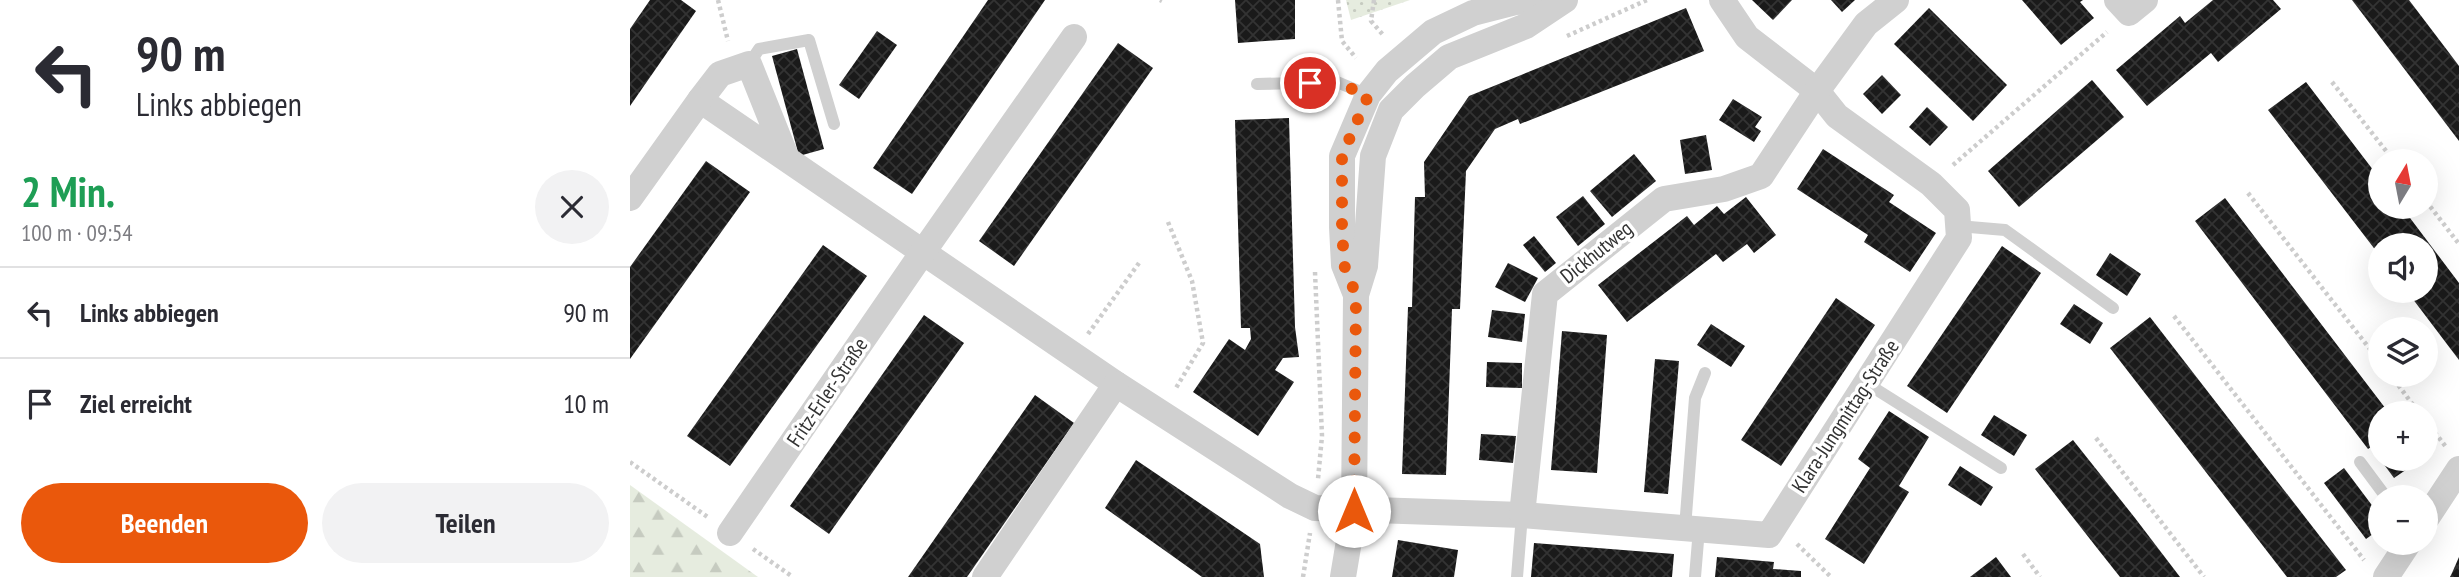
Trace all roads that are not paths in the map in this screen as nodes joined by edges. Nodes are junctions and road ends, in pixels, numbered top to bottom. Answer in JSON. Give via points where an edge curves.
{"nodes":[{"id":1,"x":1564,"y":0,"type":"edge"},
{"id":2,"x":1722,"y":0,"type":"edge"},
{"id":3,"x":1896,"y":0,"type":"edge"},
{"id":4,"x":1074,"y":37,"type":"dead end"},
{"id":5,"x":741,"y":67,"type":"junction"},
{"id":6,"x":1257,"y":84,"type":"dead end"},
{"id":7,"x":1817,"y":91,"type":"junction"},
{"id":8,"x":1368,"y":96,"type":"junction"},
{"id":9,"x":700,"y":100,"type":"junction"},
{"id":10,"x":834,"y":124,"type":"dead end"},
{"id":11,"x":787,"y":159,"type":"junction"},
{"id":12,"x":630,"y":198,"type":"edge"},
{"id":13,"x":1958,"y":226,"type":"junction"},
{"id":14,"x":923,"y":252,"type":"junction"},
{"id":15,"x":1356,"y":295,"type":"junction"},
{"id":16,"x":2113,"y":308,"type":"dead end"},
{"id":17,"x":1704,"y":373,"type":"dead end"},
{"id":18,"x":1866,"y":383,"type":"junction"},
{"id":19,"x":1116,"y":384,"type":"junction"},
{"id":20,"x":2360,"y":461,"type":"dead end"},
{"id":21,"x":2455,"y":461,"type":"edge"},
{"id":22,"x":2001,"y":468,"type":"dead end"},
{"id":23,"x":2377,"y":485,"type":"edge"},
{"id":24,"x":2438,"y":495,"type":"edge"},
{"id":25,"x":1354,"y":511,"type":"junction"},
{"id":26,"x":1522,"y":515,"type":"junction"},
{"id":27,"x":1692,"y":529,"type":"junction"},
{"id":28,"x":730,"y":533,"type":"dead end"},
{"id":29,"x":2395,"y":555,"type":"edge"},
{"id":30,"x":2377,"y":572,"type":"edge"},
{"id":31,"x":985,"y":577,"type":"edge"},
{"id":32,"x":1343,"y":577,"type":"edge"},
{"id":33,"x":1517,"y":577,"type":"edge"},
{"id":34,"x":1695,"y":577,"type":"edge"}],
"edges":[{"from":1,"to":8,"type":"street","via":[[1516,2],[1473,13],[1433,32],[1387,71]]},
{"from":1,"to":15,"type":"street","via":[[1526,26],[1449,57],[1391,110],[1373,156],[1365,266]]},
{"from":2,"to":7,"type":"street","via":[[1747,37]]},
{"from":3,"to":7,"type":"street","name":"Dickhutweg","via":[[1866,24]]},
{"from":4,"to":14,"type":"street","name":"Fritz-Erler-Straße"},
{"from":5,"to":9,"type":"street","via":[[720,74]]},
{"from":5,"to":10,"type":"lane","via":[[759,49],[809,40]]},
{"from":5,"to":11,"type":"street"},
{"from":6,"to":8,"type":"lane","via":[[1337,82]]},
{"from":7,"to":13,"type":"street","via":[[1837,116],[1931,184],[1957,210]]},
{"from":7,"to":26,"type":"street","name":"Dickhutweg","via":[[1761,176],[1724,189],[1664,199],[1545,294]]},
{"from":8,"to":15,"type":"street","via":[[1342,156],[1344,265]]},
{"from":9,"to":11,"type":"street"},
{"from":9,"to":12,"type":"street"},
{"from":11,"to":14,"type":"street"},
{"from":13,"to":16,"type":"lane","via":[[2005,230]]},
{"from":13,"to":18,"type":"street","name":"Klara-Jungmittag-Straße","via":[[1959,238]]},
{"from":14,"to":19,"type":"street"},
{"from":14,"to":28,"type":"street","name":"Fritz-Erler-Straße"},
{"from":15,"to":25,"type":"street"},
{"from":17,"to":27,"type":"lane","via":[[1695,398]]},
{"from":18,"to":22,"type":"lane"},
{"from":18,"to":27,"type":"street","name":"Klara-Jungmittag-Straße","via":[[1769,536]]},
{"from":19,"to":25,"type":"street","via":[[1290,496],[1315,508]]},
{"from":19,"to":31,"type":"street"},
{"from":20,"to":23,"type":"lane"},
{"from":21,"to":24,"type":"street"},
{"from":25,"to":26,"type":"street"},
{"from":25,"to":32,"type":"street"},
{"from":26,"to":27,"type":"street"},
{"from":26,"to":33,"type":"lane"},
{"from":27,"to":34,"type":"lane"},
{"from":29,"to":30,"type":"street"}]}
